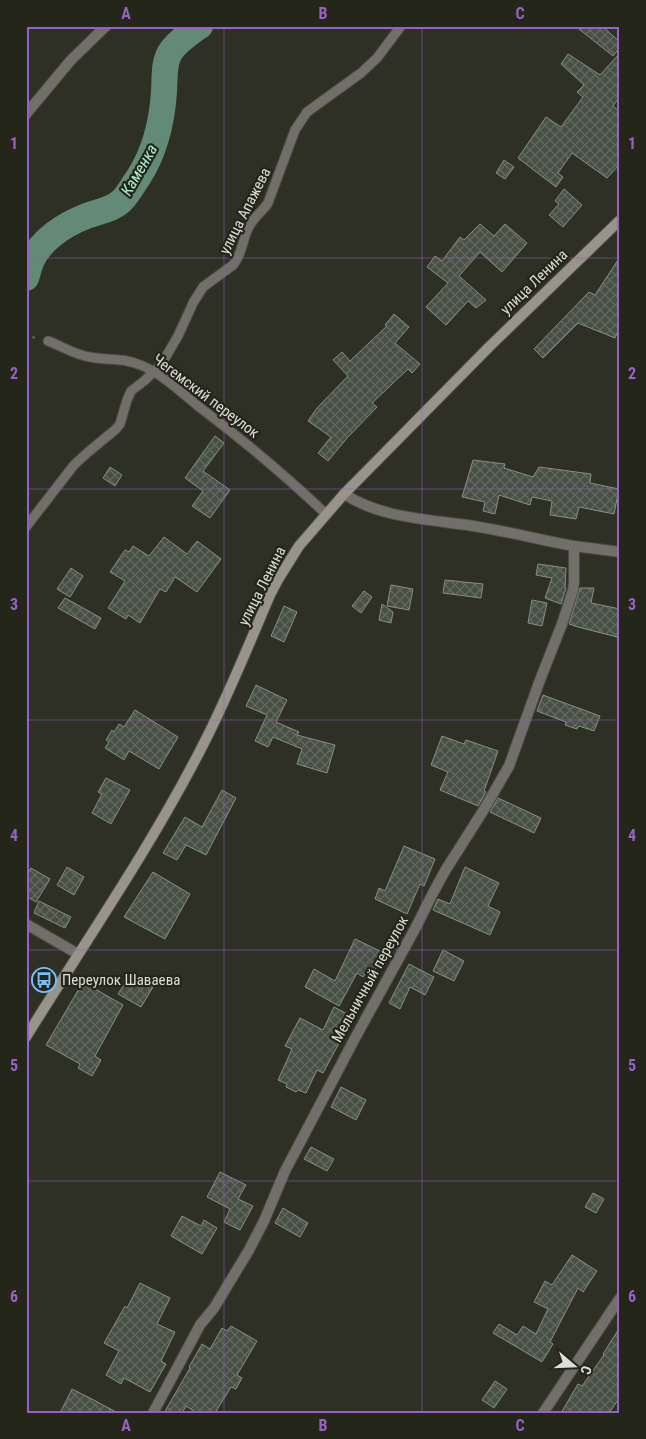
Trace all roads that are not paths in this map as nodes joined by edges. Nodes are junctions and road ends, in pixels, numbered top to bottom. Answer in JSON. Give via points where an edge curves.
{"nodes":[{"id":1,"x":106,"y":26,"type":"edge"},
{"id":2,"x":401,"y":26,"type":"edge"},
{"id":3,"x":26,"y":114,"type":"edge"},
{"id":4,"x":620,"y":220,"type":"edge"},
{"id":5,"x":48,"y":341,"type":"dead end"},
{"id":6,"x":153,"y":373,"type":"junction"},
{"id":7,"x":344,"y":494,"type":"junction"},
{"id":8,"x":326,"y":514,"type":"junction"},
{"id":9,"x":26,"y":527,"type":"edge"},
{"id":10,"x":574,"y":546,"type":"junction"},
{"id":11,"x":620,"y":552,"type":"edge"},
{"id":12,"x":26,"y":924,"type":"edge"},
{"id":13,"x":78,"y":954,"type":"junction"},
{"id":14,"x":26,"y":1037,"type":"edge"},
{"id":15,"x":620,"y":1298,"type":"edge"},
{"id":16,"x":153,"y":1413,"type":"edge"},
{"id":17,"x":543,"y":1413,"type":"edge"}],
"edges":[{"from":1,"to":3,"type":"street","via":[[71,60]]},
{"from":2,"to":6,"type":"lane","name":"улица Апажева","via":[[377,58],[301,120],[268,202],[250,225],[236,261],[200,290],[178,336]]},
{"from":4,"to":7,"type":"street","name":"улица Ленина"},
{"from":5,"to":6,"type":"lane","name":"Чегемский переулок","via":[[91,358],[122,359]]},
{"from":6,"to":8,"type":"lane","name":"Чегемский переулок","via":[[279,470]]},
{"from":6,"to":9,"type":"lane","name":"улица Апажева","via":[[131,391],[116,429],[74,465]]},
{"from":7,"to":8,"type":"street","name":"улица Ленина"},
{"from":7,"to":10,"type":"street","via":[[390,514]]},
{"from":8,"to":13,"type":"street","name":"улица Ленина","via":[[299,546],[279,578],[205,741]]},
{"from":10,"to":11,"type":"street"},
{"from":10,"to":16,"type":"street","name":"Мельничный переулок","via":[[573,590],[509,766],[432,893],[289,1162],[249,1250],[200,1325]]},
{"from":12,"to":13,"type":"street"},
{"from":13,"to":14,"type":"street","name":"улица Ленина"},
{"from":15,"to":17,"type":"street"}]}
